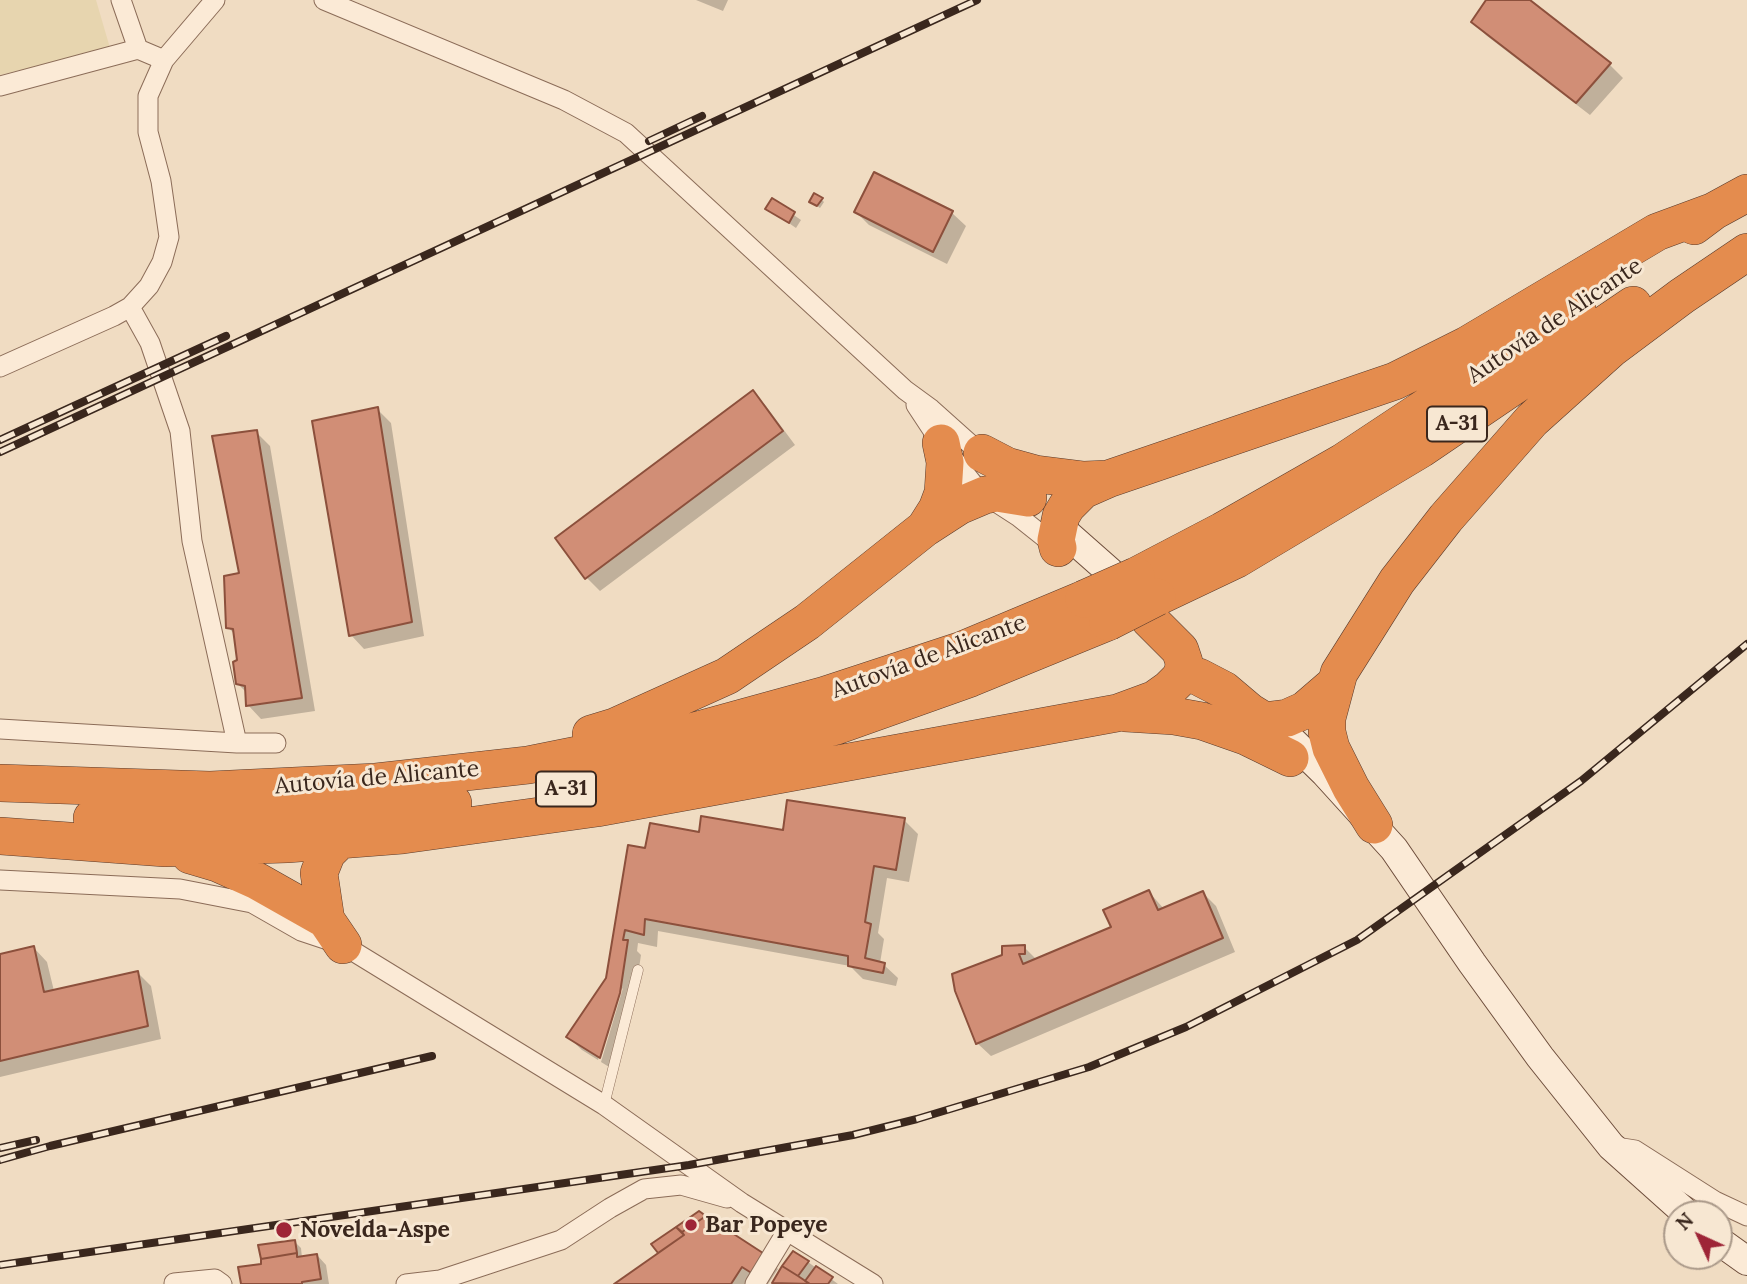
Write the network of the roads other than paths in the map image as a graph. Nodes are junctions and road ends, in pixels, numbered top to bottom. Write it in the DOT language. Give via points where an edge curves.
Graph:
graph roads {
  1 [pos="121,0"];
  2 [pos="215,0"];
  3 [pos="324,0"];
  4 [pos="138,49"];
  5 [pos="164,60"];
  6 [pos="0,86"];
  7 [pos="1747,193"];
  8 [pos="1714,211"];
  9 [pos="1747,232"];
  10 [pos="1747,252"];
  11 [pos="130,307"];
  12 [pos="0,367"];
  13 [pos="905,390"];
  14 [pos="941,443"];
  15 [pos="982,453"];
  16 [pos="1108,479"];
  17 [pos="985,495"];
  18 [pos="1028,498"];
  19 [pos="925,528"];
  20 [pos="1058,537"];
  21 [pos="1124,598"];
  22 [pos="1191,669"];
  23 [pos="1334,685"];
  24 [pos="1117,713"];
  25 [pos="1271,720"];
  26 [pos="0,729"];
  27 [pos="237,743"];
  28 [pos="276,743"];
  29 [pos="1290,758"];
  30 [pos="527,765"];
  31 [pos="0,783"];
  32 [pos="1363,813"];
  33 [pos="0,814"];
  34 [pos="0,836"];
  35 [pos="340,840"];
  36 [pos="165,848"];
  37 [pos="0,880"];
  38 [pos="335,932"];
  39 [pos="638,970"];
  40 [pos="604,1105"];
  41 [pos="1611,1146"];
  42 [pos="1671,1200"];
  43 [pos="742,1203"];
  44 [pos="1747,1216"];
  45 [pos="787,1230"];
  46 [pos="440,1282"];
  47 [pos="174,1283"];
  48 [pos="222,1284"];
  49 [pos="406,1284"];
  50 [pos="755,1284"];
  51 [pos="873,1284"];
  1 -- 4 [label="street"];
  2 -- 5 [label="street"];
  3 -- 13 [label="street" via="564,100 626,134"];
  4 -- 5 [label="street"];
  4 -- 6 [label="street"];
  5 -- 11 [label="street" via="148,96 148,132 169,237 149,286"];
  7 -- 8 [label="highway, Autovía de Alicante / A-31"];
  8 -- 16 [label="highway" via="1657,232 1467,345 1395,381"];
  8 -- 21 [label="highway, Autovía de Alicante / A-31" via="1343,462 1233,525"];
  9 -- 21 [label="highway, Autovía de Alicante / A-31" via="1401,461 1237,559"];
  10 -- 23 [label="highway" via="1611,349 1532,420 1446,517 1397,581"];
  11 -- 12 [label="street"];
  11 -- 27 [label="street" via="150,343 180,431 192,541"];
  13 -- 14 [label="street"];
  13 -- 15 [label="street"];
  14 -- 17 [label="street"];
  14 -- 19 [label="highway" via="943,493"];
  15 -- 16 [label="highway" via="1036,474"];
  15 -- 18 [label="street"];
  16 -- 20 [label="highway" via="1076,496 1061,516"];
  17 -- 18 [label="highway"];
  17 -- 19 [label="highway"];
  17 -- 20 [label="street"];
  18 -- 20 [label="street"];
  19 -- 30 [label="highway" via="807,622 727,676 614,727 554,746"];
  20 -- 21 [label="street" via="1109,571"];
  20 -- 22 [label="street"];
  21 -- 22 [label="highway" via="1180,650"];
  21 -- 25 [label="street"];
  21 -- 30 [label="highway, Autovía de Alicante / A-31" via="825,695 687,733"];
  21 -- 33 [label="highway, Autovía de Alicante / A-31" via="971,678 836,726 694,763 554,791 374,813 199,822"];
  22 -- 24 [label="highway" via="1155,699"];
  22 -- 25 [label="highway" via="1250,712"];
  22 -- 29 [label="street"];
  23 -- 25 [label="highway" via="1305,710"];
  23 -- 32 [label="highway" via="1327,732"];
  24 -- 29 [label="highway" via="1202,721"];
  24 -- 35 [label="highway" via="597,808"];
  25 -- 32 [label="street"];
  26 -- 27 [label="street"];
  27 -- 28 [label="street"];
  29 -- 32 [label="street"];
  30 -- 31 [label="highway, Autovía de Alicante / A-31" via="376,782 211,790"];
  32 -- 41 [label="street" via="1540,1057"];
  34 -- 36 [label="highway"];
  35 -- 36 [label="highway"];
  35 -- 38 [label="highway" via="327,853 319,873"];
  36 -- 38 [label="highway" via="257,881"];
  37 -- 38 [label="street" via="180,889 252,903 301,931"];
  38 -- 40 [label="street"];
  39 -- 40 [label="lane"];
  40 -- 43 [label="street"];
  41 -- 42 [label="street"];
  41 -- 44 [label="street" via="1635,1150"];
  43 -- 45 [label="street"];
  43 -- 46 [label="street" via="681,1185 644,1189 561,1240"];
  45 -- 50 [label="street"];
  45 -- 51 [label="street"];
  46 -- 49 [label="street"];
  47 -- 48 [label="street" via="215,1279"];
}
